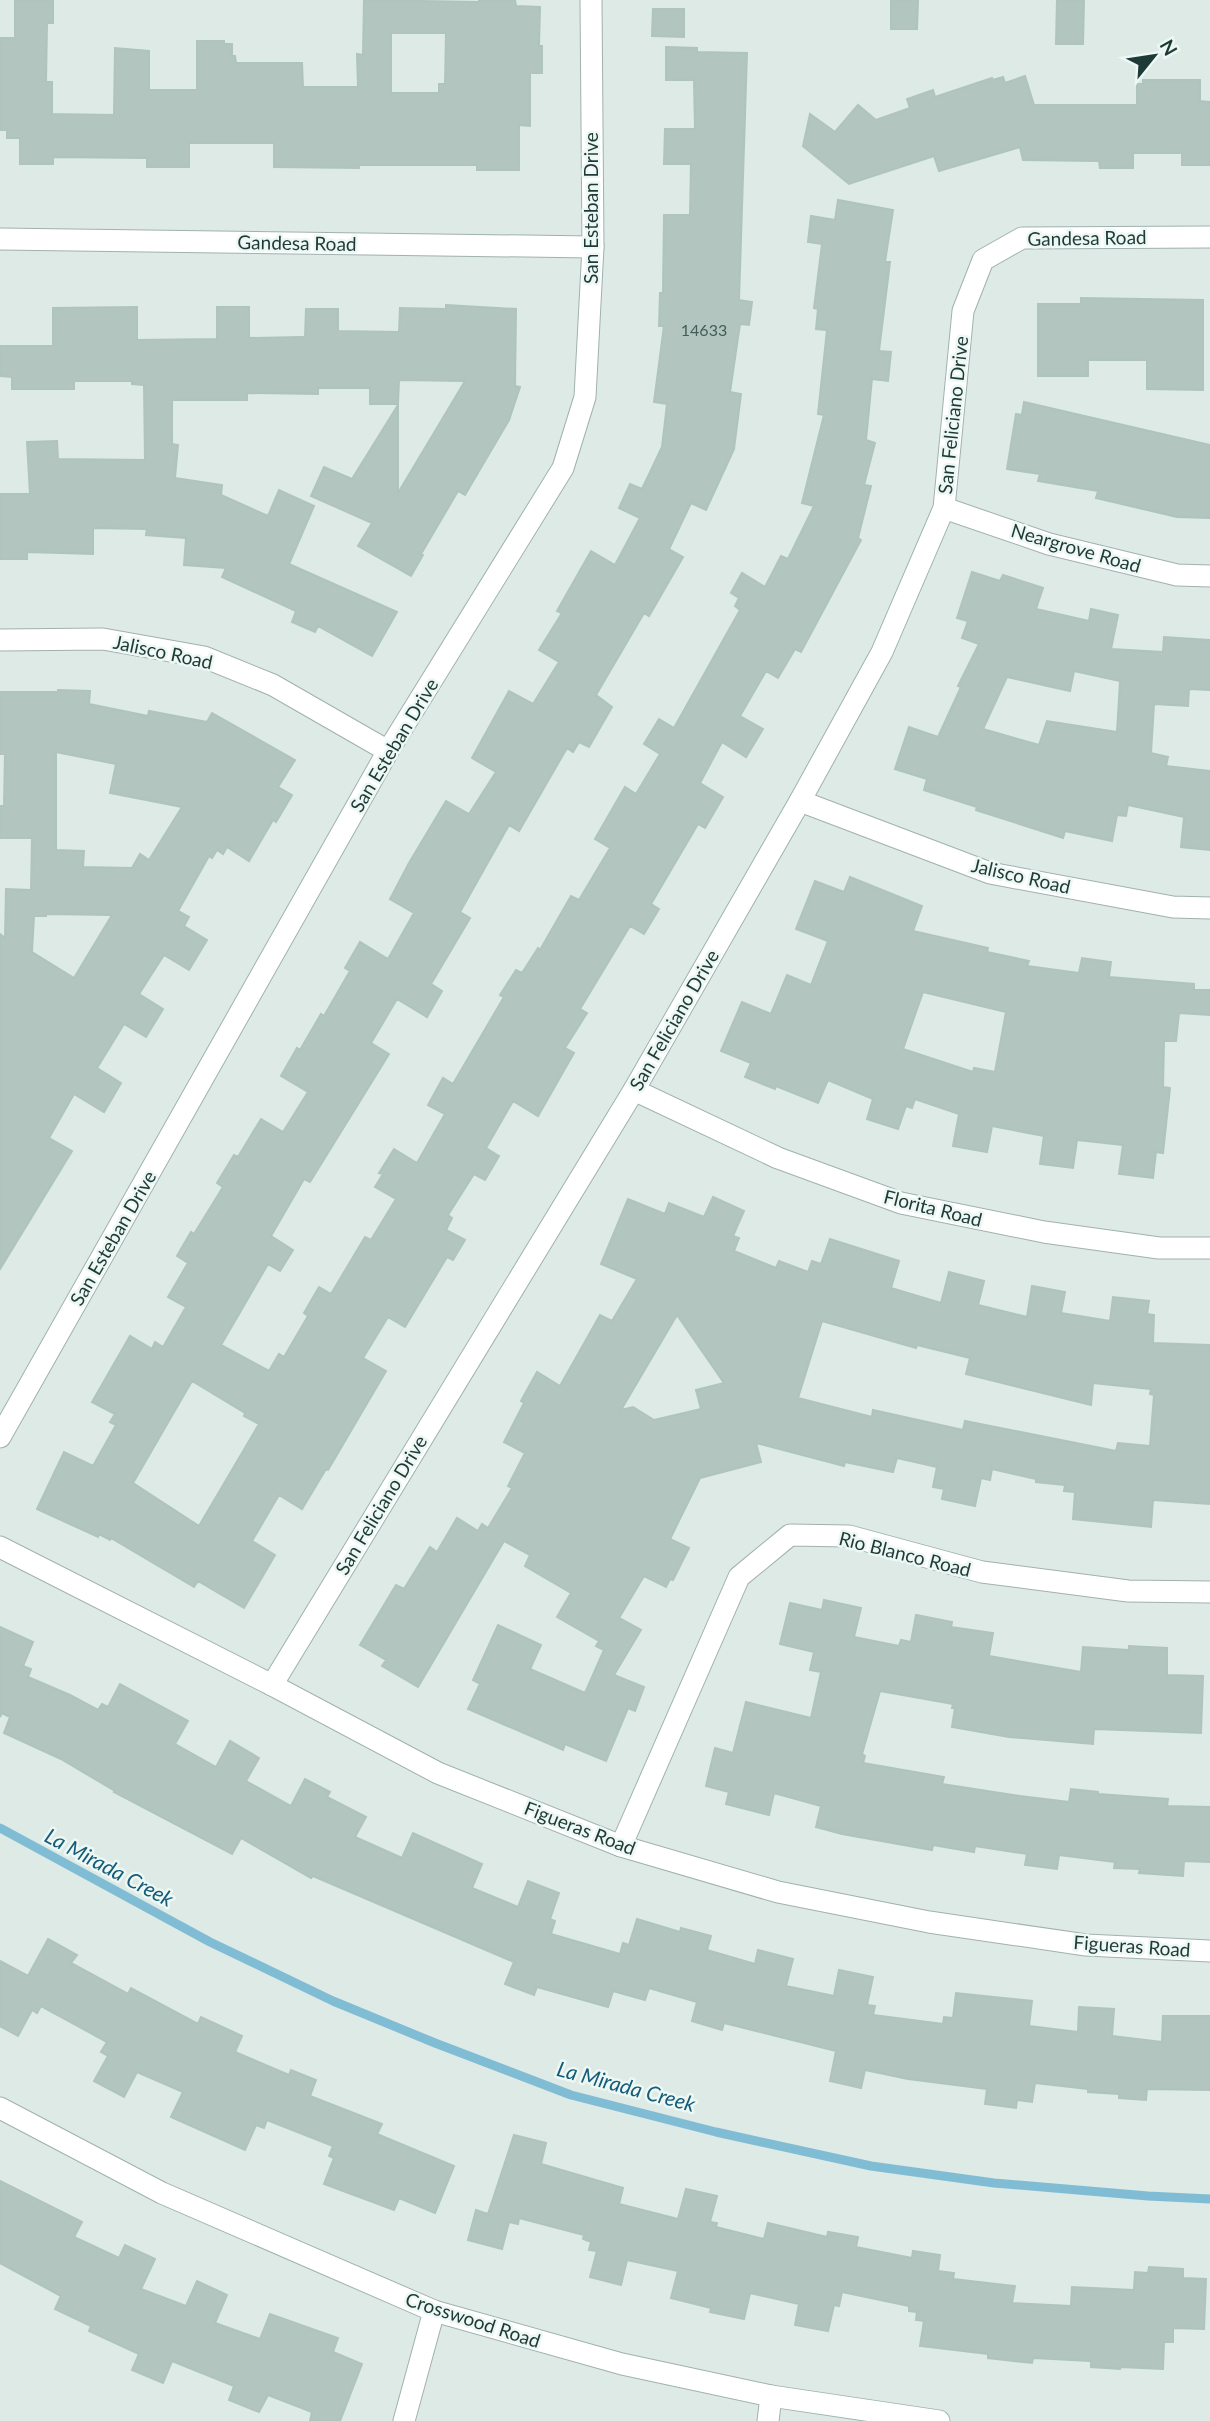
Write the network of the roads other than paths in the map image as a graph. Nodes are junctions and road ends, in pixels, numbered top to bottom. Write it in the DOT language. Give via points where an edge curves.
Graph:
graph roads {
  1 [pos="591,0"];
  2 [pos="1210,237"];
  3 [pos="0,239"];
  4 [pos="593,247"];
  5 [pos="963,311"];
  6 [pos="944,508"];
  7 [pos="1210,576"];
  8 [pos="0,640"];
  9 [pos="388,751"];
  10 [pos="800,801"];
  11 [pos="1210,908"];
  12 [pos="634,1090"];
  13 [pos="1210,1248"];
  14 [pos="0,1437"];
  15 [pos="0,1547"];
  16 [pos="1210,1592"];
  17 [pos="272,1685"];
  18 [pos="621,1846"];
  19 [pos="1210,1951"];
  20 [pos="0,2108"];
  21 [pos="434,2311"];
  22 [pos="771,2396"];
  23 [pos="404,2421"];
  24 [pos="768,2421"];
  25 [pos="939,2421"];
  1 -- 4 [label="street, San Esteban Drive"];
  2 -- 5 [label="street, Gandesa Road" via="1022,237 983,260"];
  3 -- 4 [label="street, Gandesa Road"];
  4 -- 9 [label="street, San Esteban Drive" via="585,397 563,468"];
  5 -- 6 [label="street, San Feliciano Drive"];
  6 -- 7 [label="street, Neargrove Road" via="1049,544 1177,575"];
  6 -- 10 [label="street, San Feliciano Drive" via="882,652"];
  8 -- 9 [label="street, Jalisco Road" via="103,639 204,657 273,685"];
  9 -- 14 [label="street, San Esteban Drive"];
  10 -- 11 [label="street, Jalisco Road" via="990,873 1173,907"];
  10 -- 12 [label="street, San Feliciano Drive"];
  12 -- 13 [label="street, Florita Road" via="778,1158 901,1203 1044,1232 1159,1248"];
  12 -- 17 [label="street, San Feliciano Drive"];
  15 -- 17 [label="street, Figueras Road"];
  16 -- 18 [label="street, Rio Blanco Road" via="1128,1591 982,1572 849,1536 790,1535 739,1577"];
  17 -- 18 [label="street, Figueras Road" via="438,1773"];
  18 -- 19 [label="street, Figueras Road" via="778,1892 929,1922 1086,1945"];
  20 -- 21 [label="street, Crosswood Road" via="162,2193"];
  21 -- 22 [label="street, Crosswood Road" via="622,2364"];
  21 -- 23 [label="street"];
  22 -- 24 [label="street"];
  22 -- 25 [label="street, Crosswood Road"];
}
